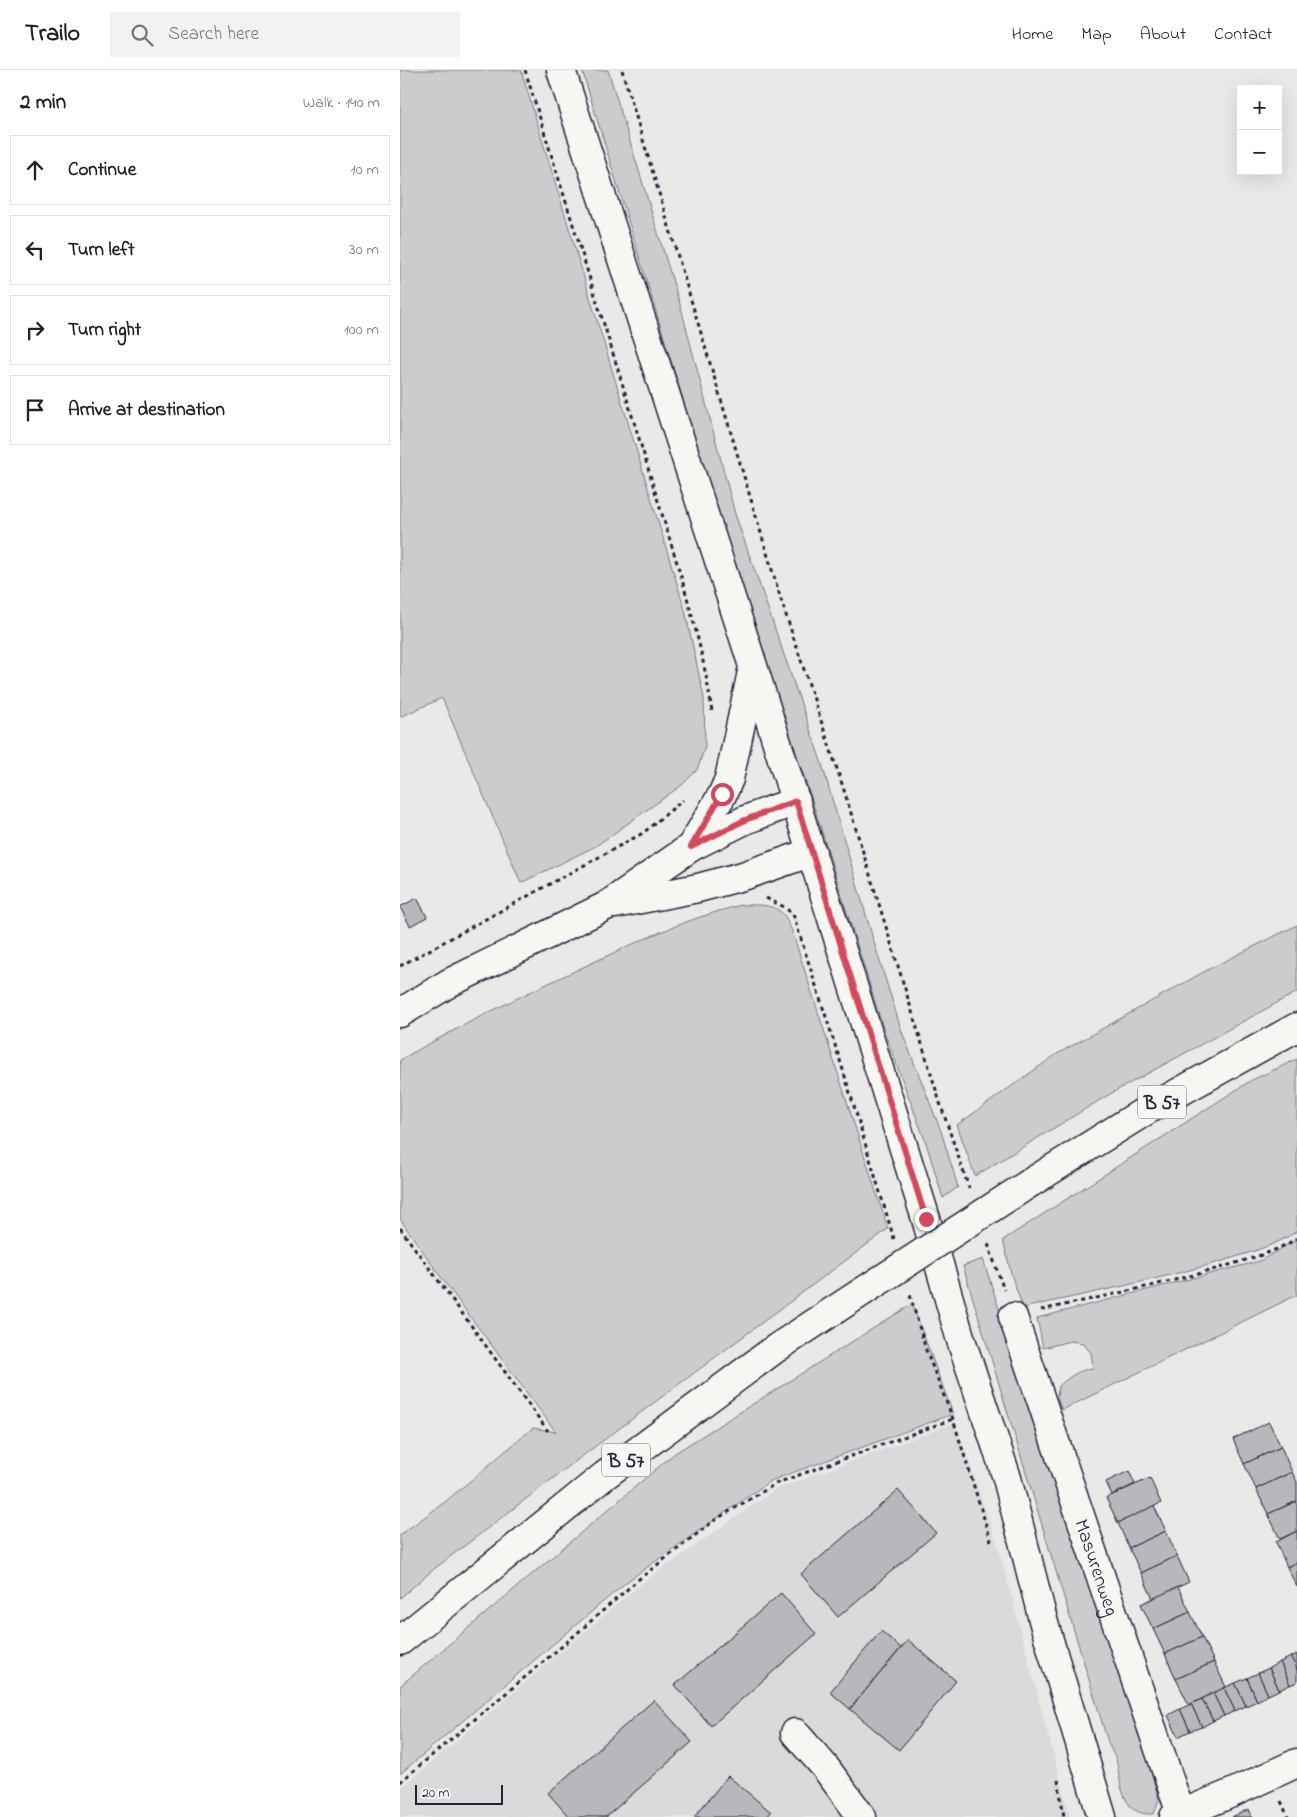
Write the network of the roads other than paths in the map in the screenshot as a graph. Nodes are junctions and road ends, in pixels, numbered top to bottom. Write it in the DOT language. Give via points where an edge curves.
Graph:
graph roads {
  1 [pos="562,70"];
  2 [pos="754,666"];
  3 [pos="796,801"];
  4 [pos="691,847"];
  5 [pos="812,852"];
  6 [pos="606,906"];
  7 [pos="400,1013"];
  8 [pos="1297,1027"];
  9 [pos="1013,1317"];
  10 [pos="400,1641"];
  11 [pos="795,1733"];
  12 [pos="1297,1763"];
  13 [pos="1179,1816"];
  14 [pos="862,1817"];
  15 [pos="1102,1817"];
  1 -- 2 [label="main road"];
  2 -- 3 [label="main road"];
  2 -- 4 [label="main road" via="729,779"];
  3 -- 4 [label="main road" via="745,820"];
  3 -- 5 [label="main road"];
  4 -- 6 [label="main road"];
  5 -- 6 [label="main road" via="698,888"];
  5 -- 15 [label="main road" via="960,1337 1007,1478 1043,1620"];
  6 -- 7 [label="main road" via="449,983"];
  8 -- 10 [label="main road, B 57, bridge" via="1147,1110 775,1349 612,1470"];
  9 -- 13 [label="main road, Masurenweg"];
  11 -- 14 [label="main road"];
  12 -- 13 [label="main road"];
}
